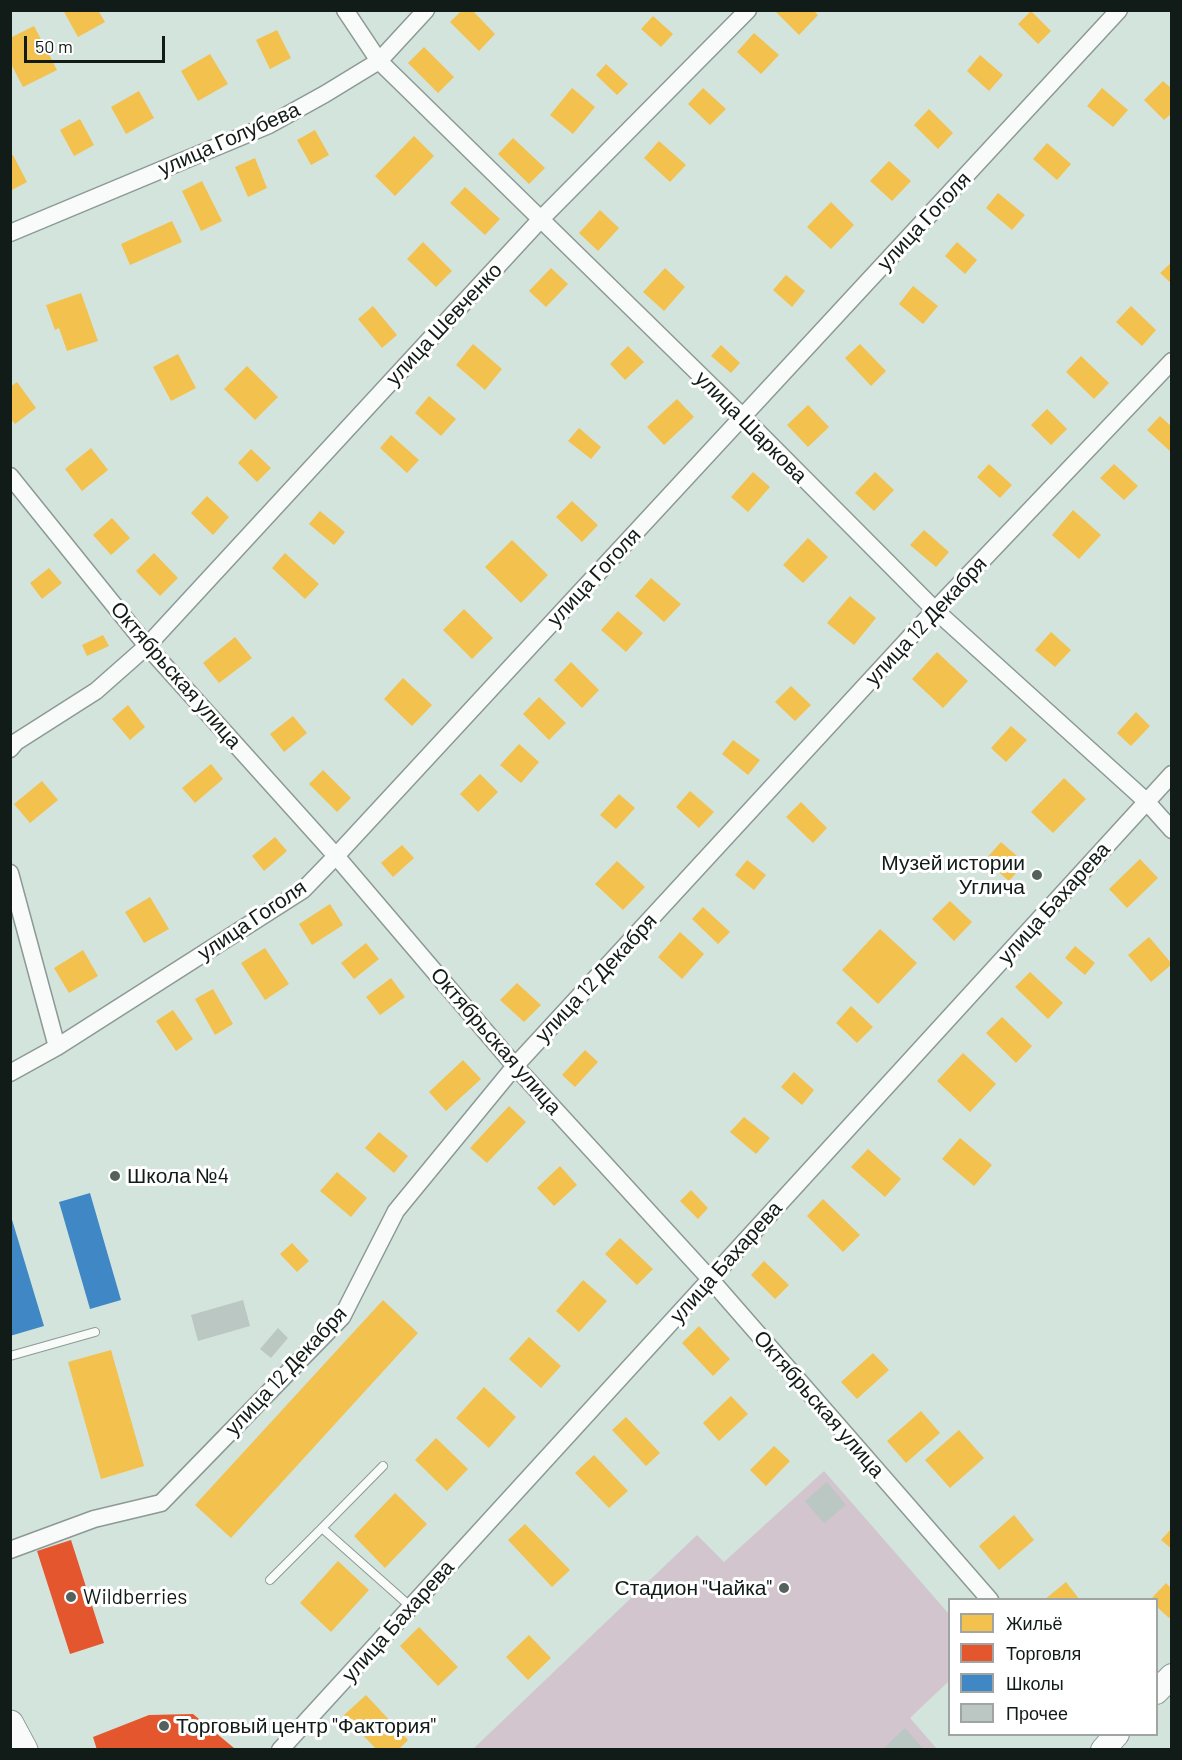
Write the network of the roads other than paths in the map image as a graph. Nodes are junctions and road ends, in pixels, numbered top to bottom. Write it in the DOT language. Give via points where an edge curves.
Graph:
graph roads {
  1 [pos="345,10"];
  2 [pos="426,10"];
  3 [pos="748,10"];
  4 [pos="1119,10"];
  5 [pos="379,61"];
  6 [pos="540,220"];
  7 [pos="10,233"];
  8 [pos="1172,361"];
  9 [pos="742,417"];
  10 [pos="10,476"];
  11 [pos="935,610"];
  12 [pos="147,646"];
  13 [pos="10,750"];
  14 [pos="1172,774"];
  15 [pos="1146,801"];
  16 [pos="1172,830"];
  17 [pos="336,856"];
  18 [pos="10,873"];
  19 [pos="57,1047"];
  20 [pos="515,1066"];
  21 [pos="10,1073"];
  22 [pos="711,1280"];
  23 [pos="95,1332"];
  24 [pos="10,1356"];
  25 [pos="384,1466"];
  26 [pos="322,1528"];
  27 [pos="10,1550"];
  28 [pos="270,1581"];
  29 [pos="989,1598"];
  30 [pos="411,1607"];
  31 [pos="1172,1676"];
  32 [pos="1158,1690"];
  33 [pos="10,1724"];
  34 [pos="24,1749"];
  35 [pos="280,1749"];
  1 -- 5 [label="street, улица Шаркова"];
  2 -- 5 [label="street, улица Голубева"];
  3 -- 6 [label="street, улица Шевченко"];
  4 -- 9 [label="street, улица Гоголя"];
  5 -- 6 [label="street, улица Шаркова"];
  5 -- 7 [label="street, улица Голубева" via="269,125"];
  6 -- 9 [label="street, улица Шаркова"];
  6 -- 12 [label="street, улица Шевченко"];
  8 -- 11 [label="street, улица 12 Декабря"];
  9 -- 11 [label="street, улица Шаркова"];
  9 -- 17 [label="street, улица Гоголя"];
  10 -- 12 [label="street, Октябрьская улица"];
  11 -- 15 [label="street, улица Шаркова"];
  11 -- 20 [label="street, улица 12 Декабря"];
  12 -- 13 [label="street, улица Шевченко" via="96,691 16,742"];
  12 -- 17 [label="street, Октябрьская улица"];
  14 -- 15 [label="street, улица Бахарева"];
  15 -- 16 [label="street, улица Шаркова"];
  15 -- 22 [label="street, улица Бахарева"];
  17 -- 19 [label="street, улица Гоголя" via="303,890"];
  17 -- 20 [label="street, Октябрьская улица"];
  18 -- 19 [label="street"];
  19 -- 21 [label="street, улица Гоголя"];
  20 -- 22 [label="street, Октябрьская улица"];
  20 -- 27 [label="street, улица 12 Декабря" via="396,1211 342,1317 161,1503 94,1518"];
  22 -- 29 [label="street, Октябрьская улица"];
  22 -- 30 [label="street, улица Бахарева"];
  23 -- 24 [label="lane"];
  25 -- 26 [label="lane"];
  26 -- 28 [label="lane"];
  26 -- 30 [label="lane"];
  30 -- 35 [label="street, улица Бахарева"];
  31 -- 32 [label="main road"];
  33 -- 34 [label="main road"];
}
